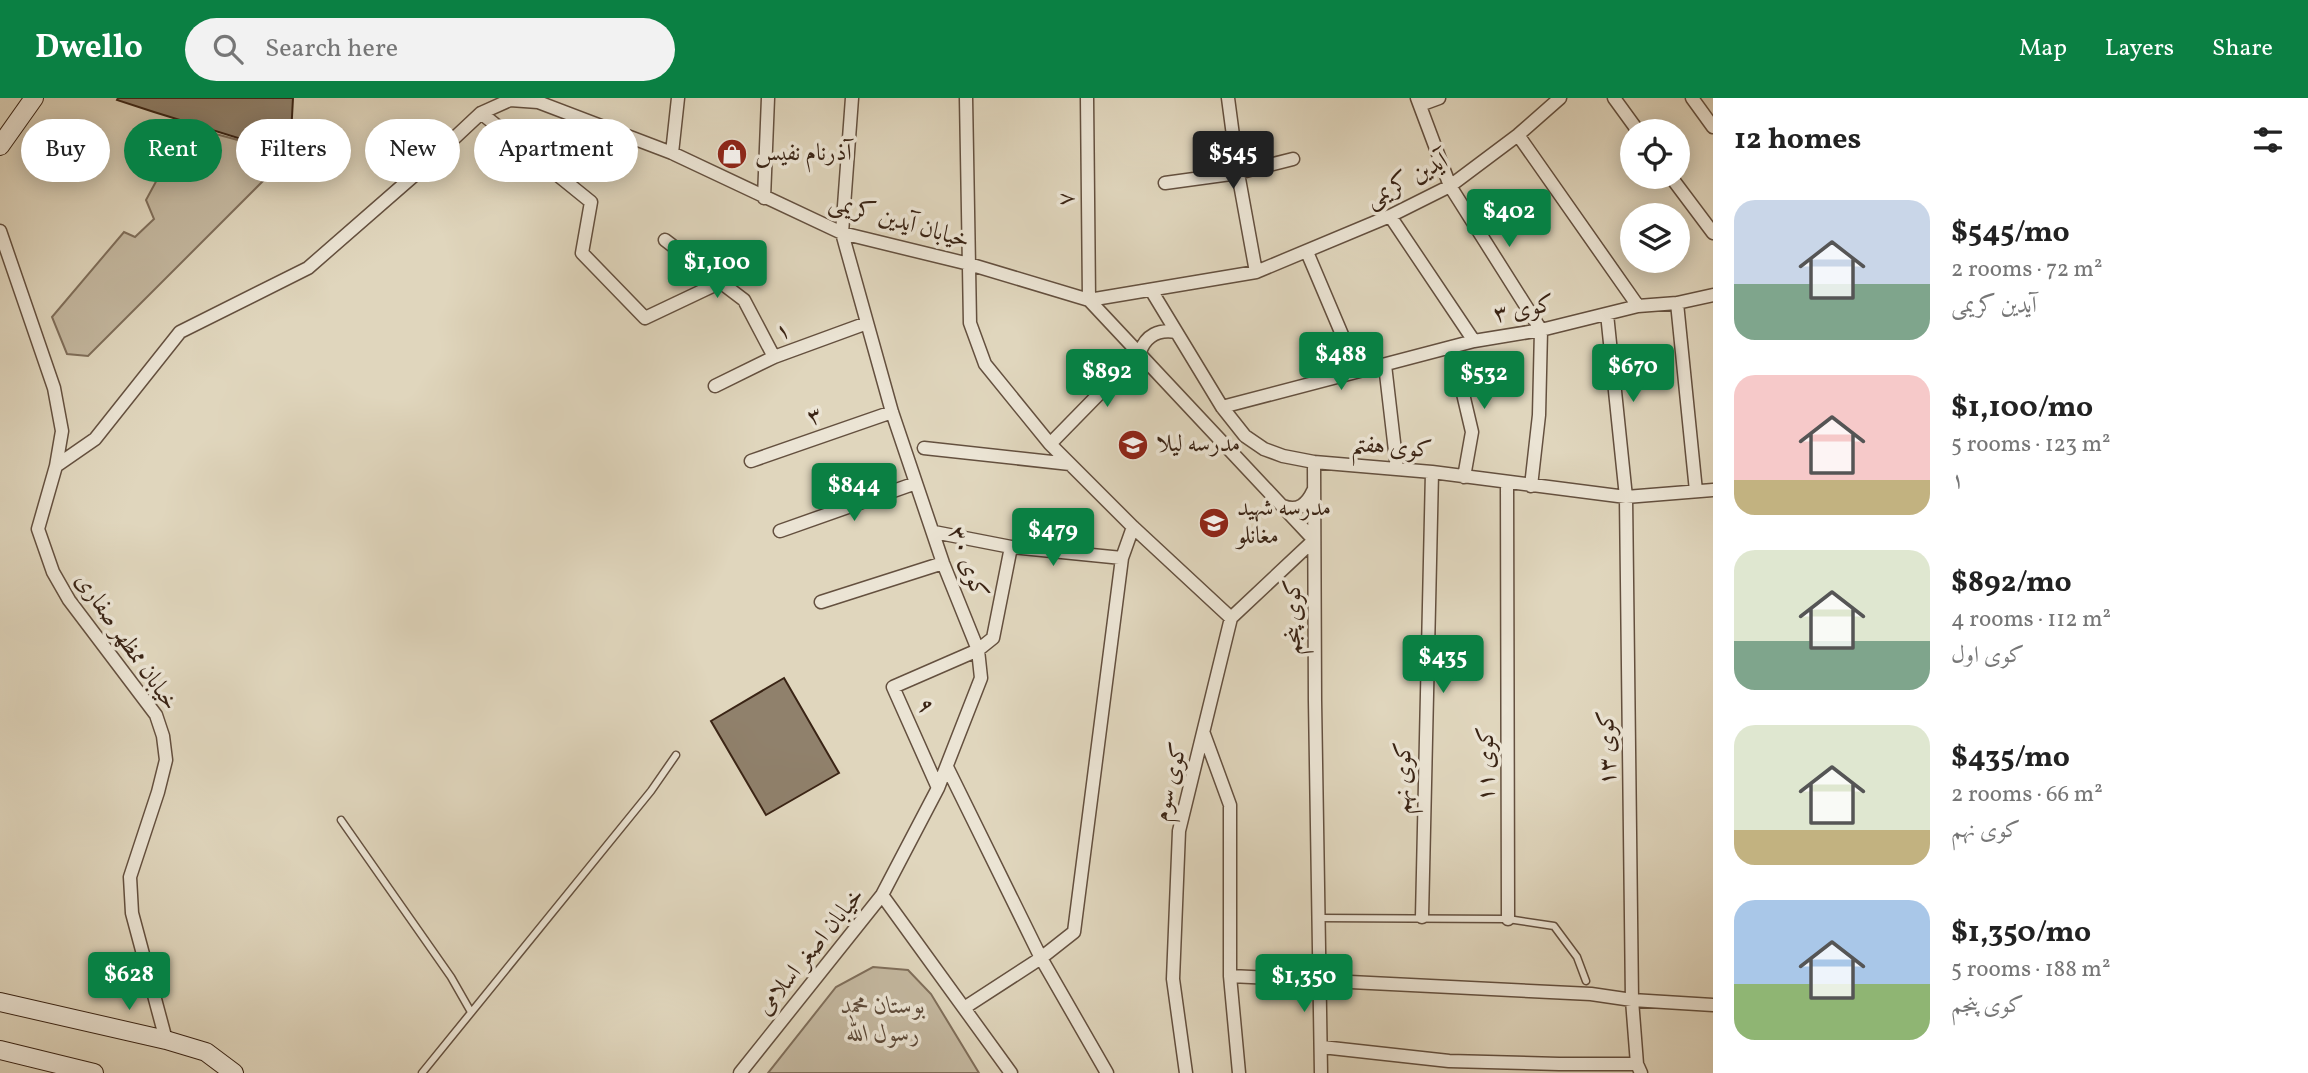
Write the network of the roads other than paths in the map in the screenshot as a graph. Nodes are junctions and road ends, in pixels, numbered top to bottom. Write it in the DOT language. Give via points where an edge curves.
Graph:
graph roads {
  1 [pos="34,98"];
  2 [pos="678,98"];
  3 [pos="768,98"];
  4 [pos="852,98"];
  5 [pos="966,98"];
  6 [pos="1087,98"];
  7 [pos="1228,98"];
  8 [pos="1439,98"];
  9 [pos="1560,98"];
  10 [pos="1614,98"];
  11 [pos="1692,98"];
  12 [pos="1418,102"];
  13 [pos="481,113"];
  14 [pos="1629,119"];
  15 [pos="1713,127"];
  16 [pos="1518,135"];
  17 [pos="0,146"];
  18 [pos="672,153"];
  19 [pos="1293,159"];
  20 [pos="1238,173"];
  21 [pos="1165,183"];
  22 [pos="1450,186"];
  23 [pos="1680,189"];
  24 [pos="764,198"];
  25 [pos="1390,216"];
  26 [pos="0,231"];
  27 [pos="842,233"];
  28 [pos="1713,233"];
  29 [pos="665,240"];
  30 [pos="1307,252"];
  31 [pos="969,264"];
  32 [pos="1256,272"];
  33 [pos="721,282"];
  34 [pos="1151,290"];
  35 [pos="1713,295"];
  36 [pos="1089,300"];
  37 [pos="1677,303"];
  38 [pos="1638,306"];
  39 [pos="1606,314"];
  40 [pos="867,323"];
  41 [pos="1541,330"];
  42 [pos="1176,332"];
  43 [pos="1474,341"];
  44 [pos="1452,348"];
  45 [pos="1140,352"];
  46 [pos="774,357"];
  47 [pos="1385,365"];
  48 [pos="1357,370"];
  49 [pos="715,386"];
  50 [pos="1222,407"];
  51 [pos="892,412"];
  52 [pos="1050,444"];
  53 [pos="924,449"];
  54 [pos="751,461"];
  55 [pos="1314,462"];
  56 [pos="1070,464"];
  57 [pos="56,466"];
  58 [pos="1397,468"];
  59 [pos="1432,471"];
  60 [pos="1464,477"];
  61 [pos="1507,482"];
  62 [pos="916,483"];
  63 [pos="1531,485"];
  64 [pos="1713,490"];
  65 [pos="1313,491"];
  66 [pos="1696,491"];
  67 [pos="1626,497"];
  68 [pos="1282,506"];
  69 [pos="1133,527"];
  70 [pos="780,531"];
  71 [pos="934,532"];
  72 [pos="1314,540"];
  73 [pos="1011,547"];
  74 [pos="1122,558"];
  75 [pos="943,563"];
  76 [pos="821,602"];
  77 [pos="1231,618"];
  78 [pos="978,650"];
  79 [pos="1204,734"];
  80 [pos="676,755"];
  81 [pos="947,767"];
  82 [pos="938,788"];
  83 [pos="341,820"];
  84 [pos="882,895"];
  85 [pos="1422,917"];
  86 [pos="1318,918"];
  87 [pos="1508,919"];
  88 [pos="1041,958"];
  89 [pos="1230,976"];
  90 [pos="1319,981"];
  91 [pos="1586,981"];
  92 [pos="1632,1000"];
  93 [pos="0,1002"];
  94 [pos="1713,1005"];
  95 [pos="964,1008"];
  96 [pos="471,1012"];
  97 [pos="166,1040"];
  98 [pos="1321,1047"];
  99 [pos="0,1050"];
  100 [pos="1639,1068"];
  101 [pos="1558,1069"];
  102 [pos="94,1073"];
  103 [pos="234,1073"];
  104 [pos="422,1073"];
  105 [pos="740,1073"];
  106 [pos="1011,1073"];
  107 [pos="1107,1073"];
  108 [pos="1186,1073"];
  109 [pos="1238,1073"];
  110 [pos="1321,1073"];
  1 -- 17 [label="main road"];
  2 -- 18 [label="street"];
  3 -- 24 [label="street"];
  4 -- 27 [label="street, کوی ۳۰"];
  5 -- 31 [label="street"];
  6 -- 36 [label="street, ۷"];
  7 -- 20 [label="street"];
  8 -- 12 [label="street"];
  9 -- 16 [label="street, آیدین کریمی"];
  10 -- 14 [label="street"];
  11 -- 15 [label="street"];
  12 -- 22 [label="street"];
  13 -- 18 [label="street, خیابان آیدین کریمی" via="510,100 538,102"];
  13 -- 33 [label="street" via="591,202 582,253 645,318"];
  13 -- 57 [label="street, خیابان آیدین کریمی" via="308,268 180,332 95,439"];
  16 -- 22 [label="street, آیدین کریمی"];
  16 -- 38 [label="street"];
  18 -- 24 [label="street, خیابان آیدین کریمی"];
  19 -- 20 [label="street"];
  20 -- 21 [label="street"];
  20 -- 32 [label="street"];
  22 -- 25 [label="street, آیدین کریمی"];
  22 -- 41 [label="street"];
  23 -- 28 [label="street"];
  24 -- 27 [label="street, خیابان آیدین کریمی"];
  25 -- 30 [label="street, آیدین کریمی"];
  25 -- 43 [label="street"];
  26 -- 57 [label="street, خیابان ممظهر صفاری" via="54,388 62,431"];
  27 -- 31 [label="street, خیابان آیدین کریمی"];
  27 -- 40 [label="street, کوی ۳۰"];
  29 -- 33 [label="street"];
  30 -- 32 [label="street, آیدین کریمی"];
  30 -- 48 [label="street"];
  31 -- 36 [label="street, خیابان آیدین کریمی"];
  31 -- 52 [label="street" via="970,323 985,364"];
  32 -- 34 [label="street, آیدین کریمی"];
  33 -- 46 [label="street" via="744,300"];
  34 -- 36 [label="street, آیدین کریمی"];
  34 -- 42 [label="street, کوی هفتم"];
  35 -- 37 [label="street, کوی ۳"];
  36 -- 45 [label="street"];
  37 -- 38 [label="street, کوی ۳"];
  37 -- 66 [label="street"];
  38 -- 39 [label="street, کوی ۳"];
  39 -- 41 [label="street, کوی ۳"];
  39 -- 67 [label="street, کوی ۱۳"];
  40 -- 46 [label="street, ۱"];
  40 -- 51 [label="street, کوی ۳۰"];
  41 -- 43 [label="street, کوی ۳"];
  41 -- 63 [label="street"];
  42 -- 45 [label="street" via="1153,334"];
  42 -- 50 [label="street, کوی هفتم"];
  43 -- 44 [label="street, کوی ۳"];
  44 -- 47 [label="street, کوی ۳"];
  44 -- 60 [label="street" via="1472,432"];
  45 -- 52 [label="street"];
  45 -- 68 [label="street"];
  46 -- 49 [label="street, ۱"];
  47 -- 48 [label="street, کوی ۳"];
  47 -- 58 [label="street"];
  48 -- 50 [label="street, کوی ۳"];
  50 -- 55 [label="street, کوی هفتم" via="1245,436 1264,449"];
  51 -- 54 [label="street, ۳"];
  51 -- 62 [label="street, کوی ۳۰"];
  52 -- 56 [label="street"];
  53 -- 56 [label="street"];
  55 -- 58 [label="street, کوی هفتم"];
  55 -- 65 [label="street, کوی پنجم"];
  56 -- 69 [label="street"];
  57 -- 97 [label="street, خیابان ممظهر صفاری" via="38,529 53,572 156,715 163,736 166,760 131,877 132,912"];
  58 -- 59 [label="street, کوی هفتم"];
  59 -- 60 [label="street, کوی هفتم"];
  59 -- 85 [label="street, کوی نهم"];
  60 -- 61 [label="street, کوی هفتم"];
  61 -- 63 [label="street, کوی هفتم"];
  61 -- 87 [label="street, کوی ۱۱"];
  62 -- 70 [label="street"];
  62 -- 71 [label="street, کوی ۳۰"];
  63 -- 67 [label="street, کوی هفتم"];
  64 -- 66 [label="street, کوی هفتم"];
  65 -- 68 [label="street" via="1301,507"];
  65 -- 72 [label="street, کوی پنجم"];
  66 -- 67 [label="street, کوی هفتم"];
  67 -- 92 [label="street, کوی ۱۳"];
  68 -- 72 [label="street"];
  69 -- 74 [label="street"];
  69 -- 77 [label="street"];
  71 -- 73 [label="street"];
  71 -- 75 [label="street, کوی ۳۰"];
  72 -- 77 [label="street"];
  72 -- 86 [label="street, کوی پنجم"];
  73 -- 74 [label="street"];
  73 -- 78 [label="street" via="993,638"];
  74 -- 88 [label="street" via="1074,932"];
  75 -- 76 [label="street"];
  75 -- 78 [label="street, کوی ۳۰"];
  77 -- 79 [label="street, کوی سوم"];
  78 -- 81 [label="street, کوی ۳۰" via="981,678"];
  78 -- 82 [label="street, ۹" via="893,687"];
  79 -- 89 [label="street" via="1230,805"];
  79 -- 108 [label="street, کوی سوم" via="1179,831 1173,979"];
  80 -- 96 [label="lane"];
  81 -- 82 [label="street, کوی ۳۰"];
  81 -- 88 [label="street"];
  82 -- 84 [label="street, کوی ۳۰"];
  83 -- 96 [label="lane" via="452,977"];
  84 -- 95 [label="street, خیابان اصغر اسلامی"];
  84 -- 105 [label="street, خیابان اصغر اسلامی"];
  85 -- 86 [label="lane"];
  85 -- 87 [label="lane"];
  86 -- 90 [label="street, کوی پنجم"];
  87 -- 91 [label="lane" via="1554,926 1577,957"];
  88 -- 95 [label="street"];
  88 -- 107 [label="street"];
  89 -- 90 [label="street"];
  89 -- 109 [label="street"];
  90 -- 92 [label="street" via="1591,994"];
  90 -- 98 [label="street, کوی پنجم"];
  92 -- 94 [label="street"];
  92 -- 100 [label="street, کوی ۱۳"];
  93 -- 97 [label="main road"];
  95 -- 106 [label="street, خیابان اصغر اسلامی"];
  96 -- 104 [label="lane"];
  97 -- 103 [label="main road" via="206,1052"];
  98 -- 101 [label="street"];
  98 -- 110 [label="street, کوی پنجم"];
  99 -- 102 [label="main road"];
  100 -- 101 [label="street"];
}
